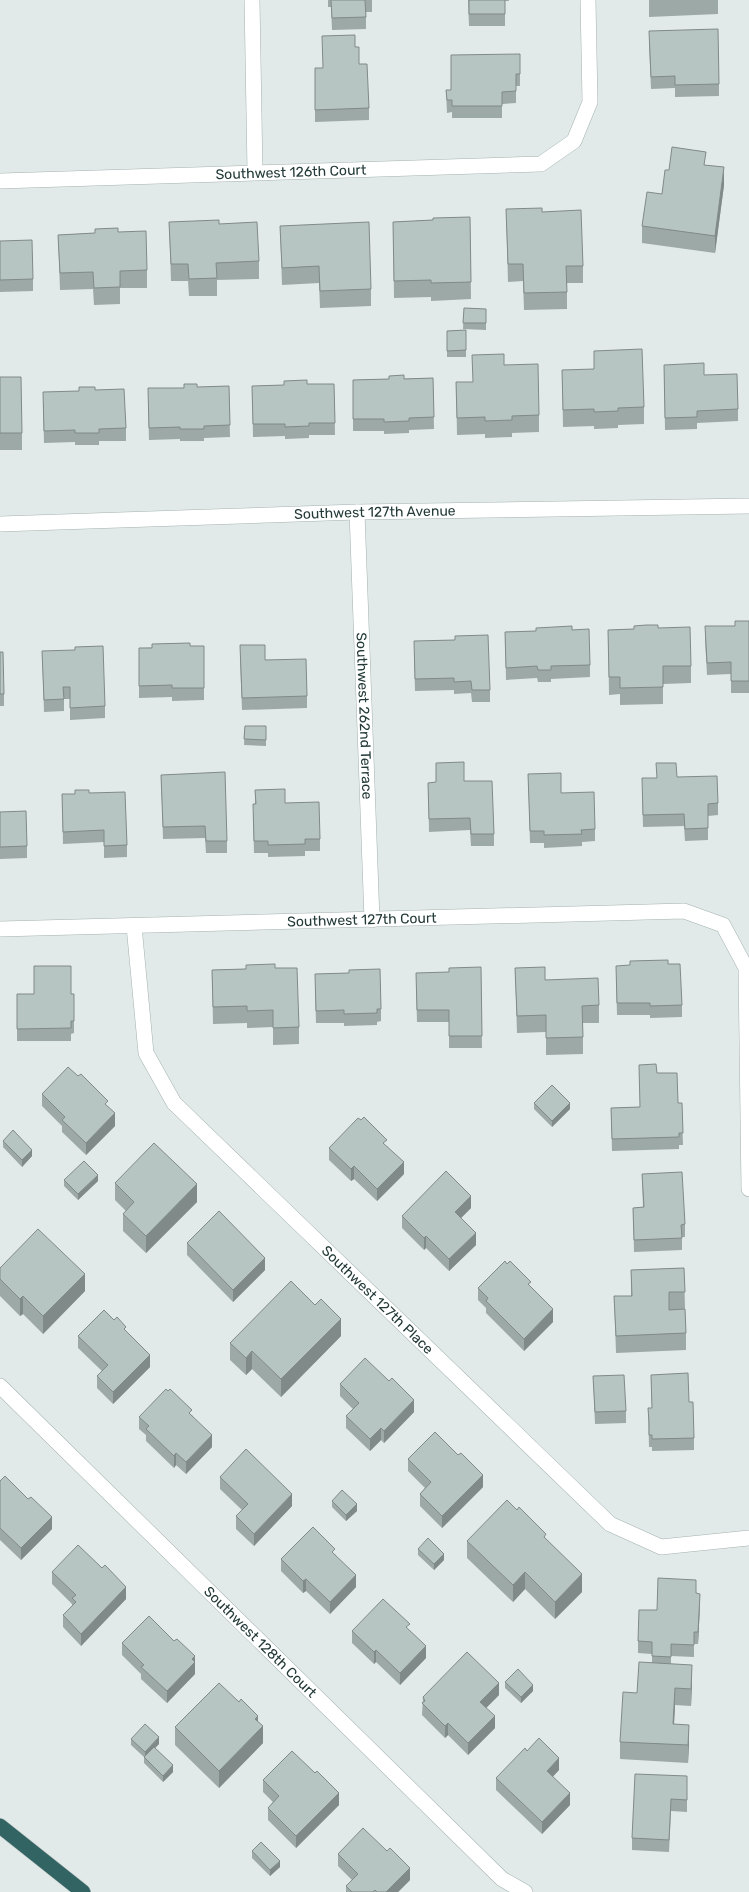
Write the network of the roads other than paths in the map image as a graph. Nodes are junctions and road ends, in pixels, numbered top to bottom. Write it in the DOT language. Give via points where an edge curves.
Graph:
graph roads {
  1 [pos="252,0"];
  2 [pos="588,0"];
  3 [pos="255,172"];
  4 [pos="0,181"];
  5 [pos="749,506"];
  6 [pos="357,512"];
  7 [pos="0,524"];
  8 [pos="372,920"];
  9 [pos="134,926"];
  10 [pos="0,929"];
  11 [pos="749,1189"];
  12 [pos="0,1386"];
  13 [pos="749,1538"];
  14 [pos="0,1826"];
  15 [pos="83,1892"];
  16 [pos="525,1892"];
  1 -- 3 [label="street"];
  2 -- 3 [label="street, Southwest 126th Court" via="590,102 574,141 541,164"];
  3 -- 4 [label="street, Southwest 126th Court"];
  5 -- 6 [label="street, Southwest 127th Avenue"];
  6 -- 7 [label="street, Southwest 127th Avenue"];
  6 -- 8 [label="street, Southwest 262nd Terrace"];
  8 -- 9 [label="street, Southwest 127th Court"];
  8 -- 11 [label="street, Southwest 127th Court" via="684,911 722,925 746,968"];
  9 -- 10 [label="street, Southwest 127th Court"];
  9 -- 13 [label="street, Southwest 127th Place" via="146,1053 174,1103 610,1524 661,1547"];
  12 -- 16 [label="street, Southwest 128th Court" via="502,1879"];
  14 -- 15 [label="highway"];
}
